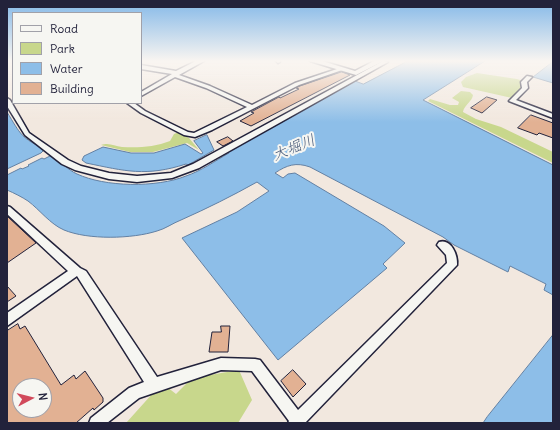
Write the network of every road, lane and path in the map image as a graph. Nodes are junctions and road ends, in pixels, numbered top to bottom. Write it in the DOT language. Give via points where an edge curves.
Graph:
graph roads {
  1 [pos="164,81"];
  2 [pos="193,81"];
  3 [pos="306,81"];
  4 [pos="351,81"];
  5 [pos="525,81"];
  6 [pos="142,93"];
  7 [pos="7,100"];
  8 [pos="131,104"];
  9 [pos="251,107"];
  10 [pos="553,116"];
  11 [pos="7,209"];
  12 [pos="442,246"];
  13 [pos="76,271"];
  14 [pos="7,320"];
  15 [pos="154,385"];
  16 [pos="297,422"];
  17 [pos="96,423"];
  1 -- 6 [label="street"];
  2 -- 9 [label="street"];
  3 -- 9 [label="street"];
  4 -- 7 [label="street" via="196,166 179,173 149,178 109,176 65,162 27,134"];
  5 -- 10 [label="street" via="525,88 512,100"];
  8 -- 9 [label="street" via="193,135"];
  11 -- 13 [label="street"];
  12 -- 16 [label="street" via="452,257 452,265"];
  13 -- 14 [label="street"];
  13 -- 15 [label="street" via="82,274"];
  15 -- 16 [label="street" via="221,364 255,365"];
  15 -- 17 [label="street" via="134,393"];
}
